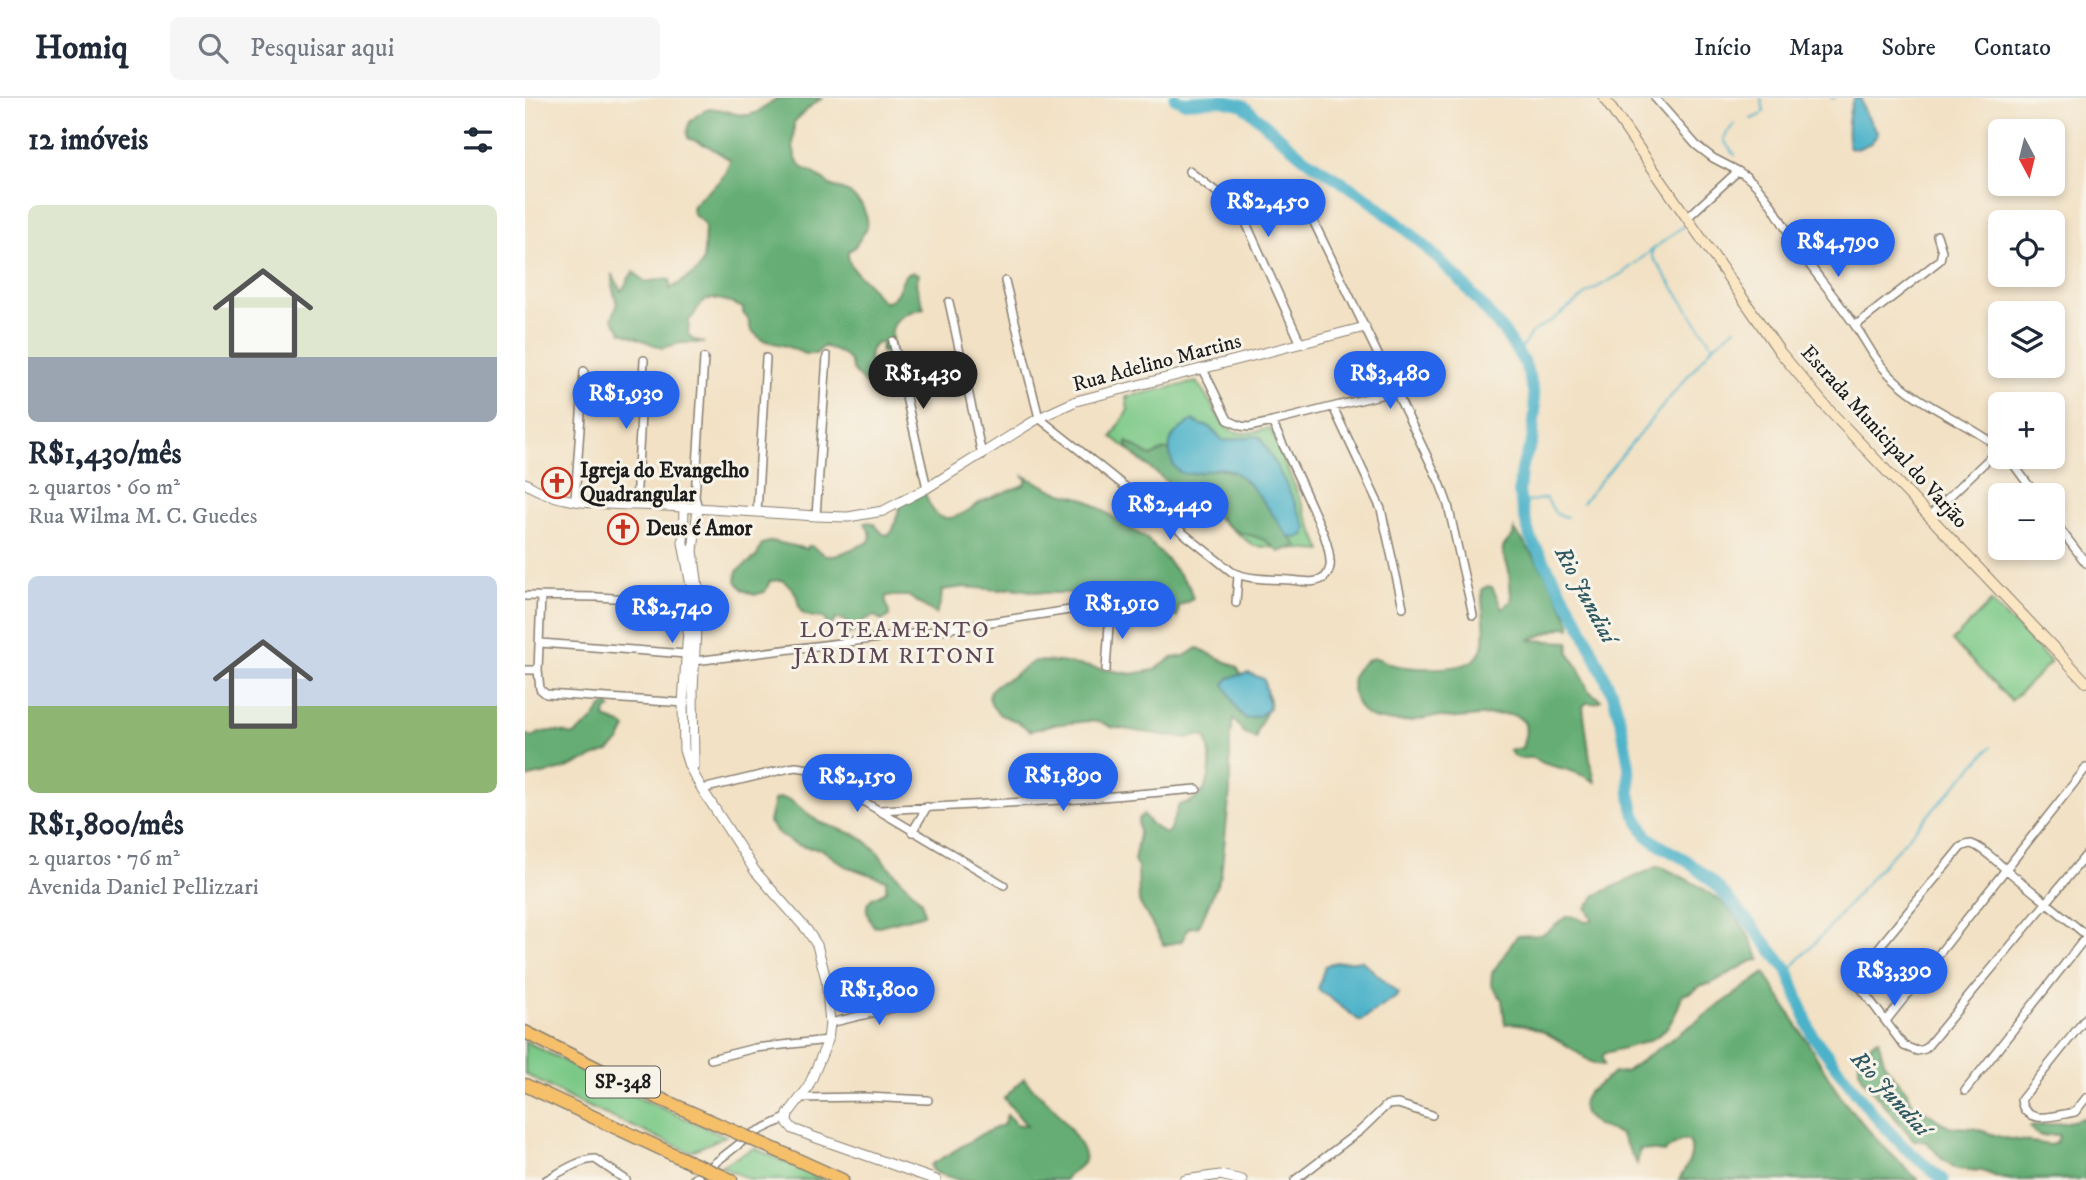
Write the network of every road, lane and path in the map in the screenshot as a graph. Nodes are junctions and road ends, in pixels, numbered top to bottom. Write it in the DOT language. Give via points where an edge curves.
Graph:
graph roads {
  1 [pos="1604,98"];
  2 [pos="1655,98"];
  3 [pos="1189,171"];
  4 [pos="1738,171"];
  5 [pos="1307,208"];
  6 [pos="1687,218"];
  7 [pos="1937,235"];
  8 [pos="1005,281"];
  9 [pos="949,302"];
  10 [pos="1855,326"];
  11 [pos="1365,327"];
  12 [pos="893,341"];
  13 [pos="1301,344"];
  14 [pos="827,356"];
  15 [pos="704,358"];
  16 [pos="766,358"];
  17 [pos="643,360"];
  18 [pos="1203,369"];
  19 [pos="584,370"];
  20 [pos="1396,391"];
  21 [pos="1333,407"];
  22 [pos="1039,418"];
  23 [pos="1272,422"];
  24 [pos="1988,438"];
  25 [pos="982,455"];
  26 [pos="1988,459"];
  27 [pos="525,483"];
  28 [pos="927,488"];
  29 [pos="695,497"];
  30 [pos="575,500"];
  31 [pos="636,504"];
  32 [pos="684,507"];
  33 [pos="698,508"];
  34 [pos="757,512"];
  35 [pos="816,516"];
  36 [pos="1929,516"];
  37 [pos="2065,536"];
  38 [pos="2086,563"];
  39 [pos="1238,575"];
  40 [pos="525,596"];
  41 [pos="541,596"];
  42 [pos="690,603"];
  43 [pos="1236,603"];
  44 [pos="1403,607"];
  45 [pos="1473,615"];
  46 [pos="540,643"];
  47 [pos="686,654"];
  48 [pos="695,662"];
  49 [pos="1106,669"];
  50 [pos="525,670"];
  51 [pos="538,670"];
  52 [pos="2086,681"];
  53 [pos="688,703"];
  54 [pos="2086,768"];
  55 [pos="702,789"];
  56 [pos="1197,789"];
  57 [pos="927,807"];
  58 [pos="878,810"];
  59 [pos="912,832"];
  60 [pos="2086,855"];
  61 [pos="2006,870"];
  62 [pos="1004,885"];
  63 [pos="2048,903"];
  64 [pos="2086,936"];
  65 [pos="922,1001"];
  66 [pos="2086,1018"];
  67 [pos="1886,1021"];
  68 [pos="830,1023"];
  69 [pos="525,1032"];
  70 [pos="828,1040"];
  71 [pos="711,1059"];
  72 [pos="525,1085"];
  73 [pos="1965,1091"];
  74 [pos="800,1098"];
  75 [pos="2086,1098"];
  76 [pos="928,1100"];
  77 [pos="1432,1115"];
  78 [pos="786,1118"];
  79 [pos="727,1178"];
  80 [pos="546,1180"];
  81 [pos="626,1180"];
  82 [pos="693,1180"];
  83 [pos="842,1180"];
  84 [pos="936,1180"];
  85 [pos="1185,1180"];
  86 [pos="1243,1180"];
  87 [pos="1295,1180"];
  1 -- 6 [label="main road, Estrada Municipal do Varjão"];
  2 -- 4 [label="street" via="1696,145"];
  3 -- 13 [label="street" via="1242,214"];
  4 -- 6 [label="street"];
  4 -- 10 [label="street" via="1760,189"];
  5 -- 11 [label="street"];
  6 -- 36 [label="main road, Estrada Municipal do Varjão" via="1780,352"];
  7 -- 10 [label="street" via="1940,260"];
  8 -- 22 [label="street"];
  9 -- 25 [label="street"];
  10 -- 24 [label="street" via="1885,370 1905,388"];
  11 -- 13 [label="street, Rua Adelino Martins"];
  11 -- 20 [label="street"];
  12 -- 28 [label="street"];
  13 -- 18 [label="street, Rua Adelino Martins"];
  14 -- 35 [label="street"];
  15 -- 29 [label="street"];
  16 -- 34 [label="street"];
  17 -- 31 [label="street"];
  18 -- 22 [label="street, Rua Adelino Martins" via="1086,397"];
  18 -- 23 [label="street" via="1228,420 1249,427"];
  19 -- 30 [label="street"];
  20 -- 21 [label="street"];
  20 -- 45 [label="street" via="1444,494"];
  21 -- 23 [label="street"];
  21 -- 44 [label="street" via="1381,509"];
  22 -- 25 [label="street, Rua Adelino Martins"];
  22 -- 39 [label="street"];
  23 -- 39 [label="street" via="1324,536 1331,562 1325,577 1316,581"];
  25 -- 28 [label="street, Rua Adelino Martins"];
  26 -- 36 [label="street"];
  27 -- 30 [label="street, Rua Adelino Martins"];
  28 -- 35 [label="street, Rua Adelino Martins" via="876,513"];
  29 -- 32 [label="street"];
  29 -- 33 [label="street"];
  30 -- 31 [label="street, Rua Adelino Martins"];
  31 -- 32 [label="street, Rua Adelino Martins"];
  32 -- 33 [label="street, Rua Adelino Martins"];
  32 -- 42 [label="street"];
  33 -- 34 [label="street, Rua Adelino Martins"];
  33 -- 48 [label="street" via="693,551 698,587"];
  34 -- 35 [label="street, Rua Adelino Martins"];
  36 -- 52 [label="main road, Estrada Municipal do Varjão"];
  37 -- 38 [label="street"];
  39 -- 43 [label="street"];
  40 -- 41 [label="street"];
  41 -- 42 [label="street"];
  41 -- 46 [label="street"];
  42 -- 47 [label="street"];
  46 -- 47 [label="street"];
  46 -- 51 [label="street"];
  47 -- 53 [label="street"];
  48 -- 49 [label="street" via="1102,604 1110,611"];
  48 -- 53 [label="street"];
  50 -- 51 [label="street"];
  51 -- 53 [label="street" via="540,689 546,694"];
  53 -- 55 [label="street" via="694,775"];
  54 -- 61 [label="street"];
  55 -- 58 [label="street" via="802,767"];
  55 -- 68 [label="street" via="755,871 817,945"];
  56 -- 57 [label="street"];
  57 -- 58 [label="street"];
  57 -- 59 [label="street"];
  58 -- 59 [label="street"];
  59 -- 62 [label="street"];
  60 -- 63 [label="street"];
  61 -- 63 [label="street"];
  61 -- 67 [label="street"];
  61 -- 67 [label="street" via="1973,845 1961,847 1858,973 1858,984"];
  63 -- 64 [label="street"];
  63 -- 67 [label="street" via="1925,1049 1917,1052 1903,1046"];
  64 -- 73 [label="street"];
  65 -- 68 [label="street"];
  66 -- 75 [label="street" via="2021,1100 2022,1108 2039,1118 2075,1112"];
  68 -- 70 [label="street"];
  69 -- 83 [label="highway, SP-348, bridge" via="638,1089"];
  70 -- 71 [label="street" via="755,1048"];
  70 -- 74 [label="street"];
  72 -- 79 [label="highway, SP-348, bridge"];
  74 -- 76 [label="street"];
  74 -- 78 [label="street"];
  77 -- 87 [label="street" via="1387,1105"];
  78 -- 82 [label="street" via="752,1134"];
  78 -- 84 [label="street" via="793,1129"];
  80 -- 81 [label="street" via="595,1159"];
  85 -- 86 [label="street" via="1220,1175"];
}
